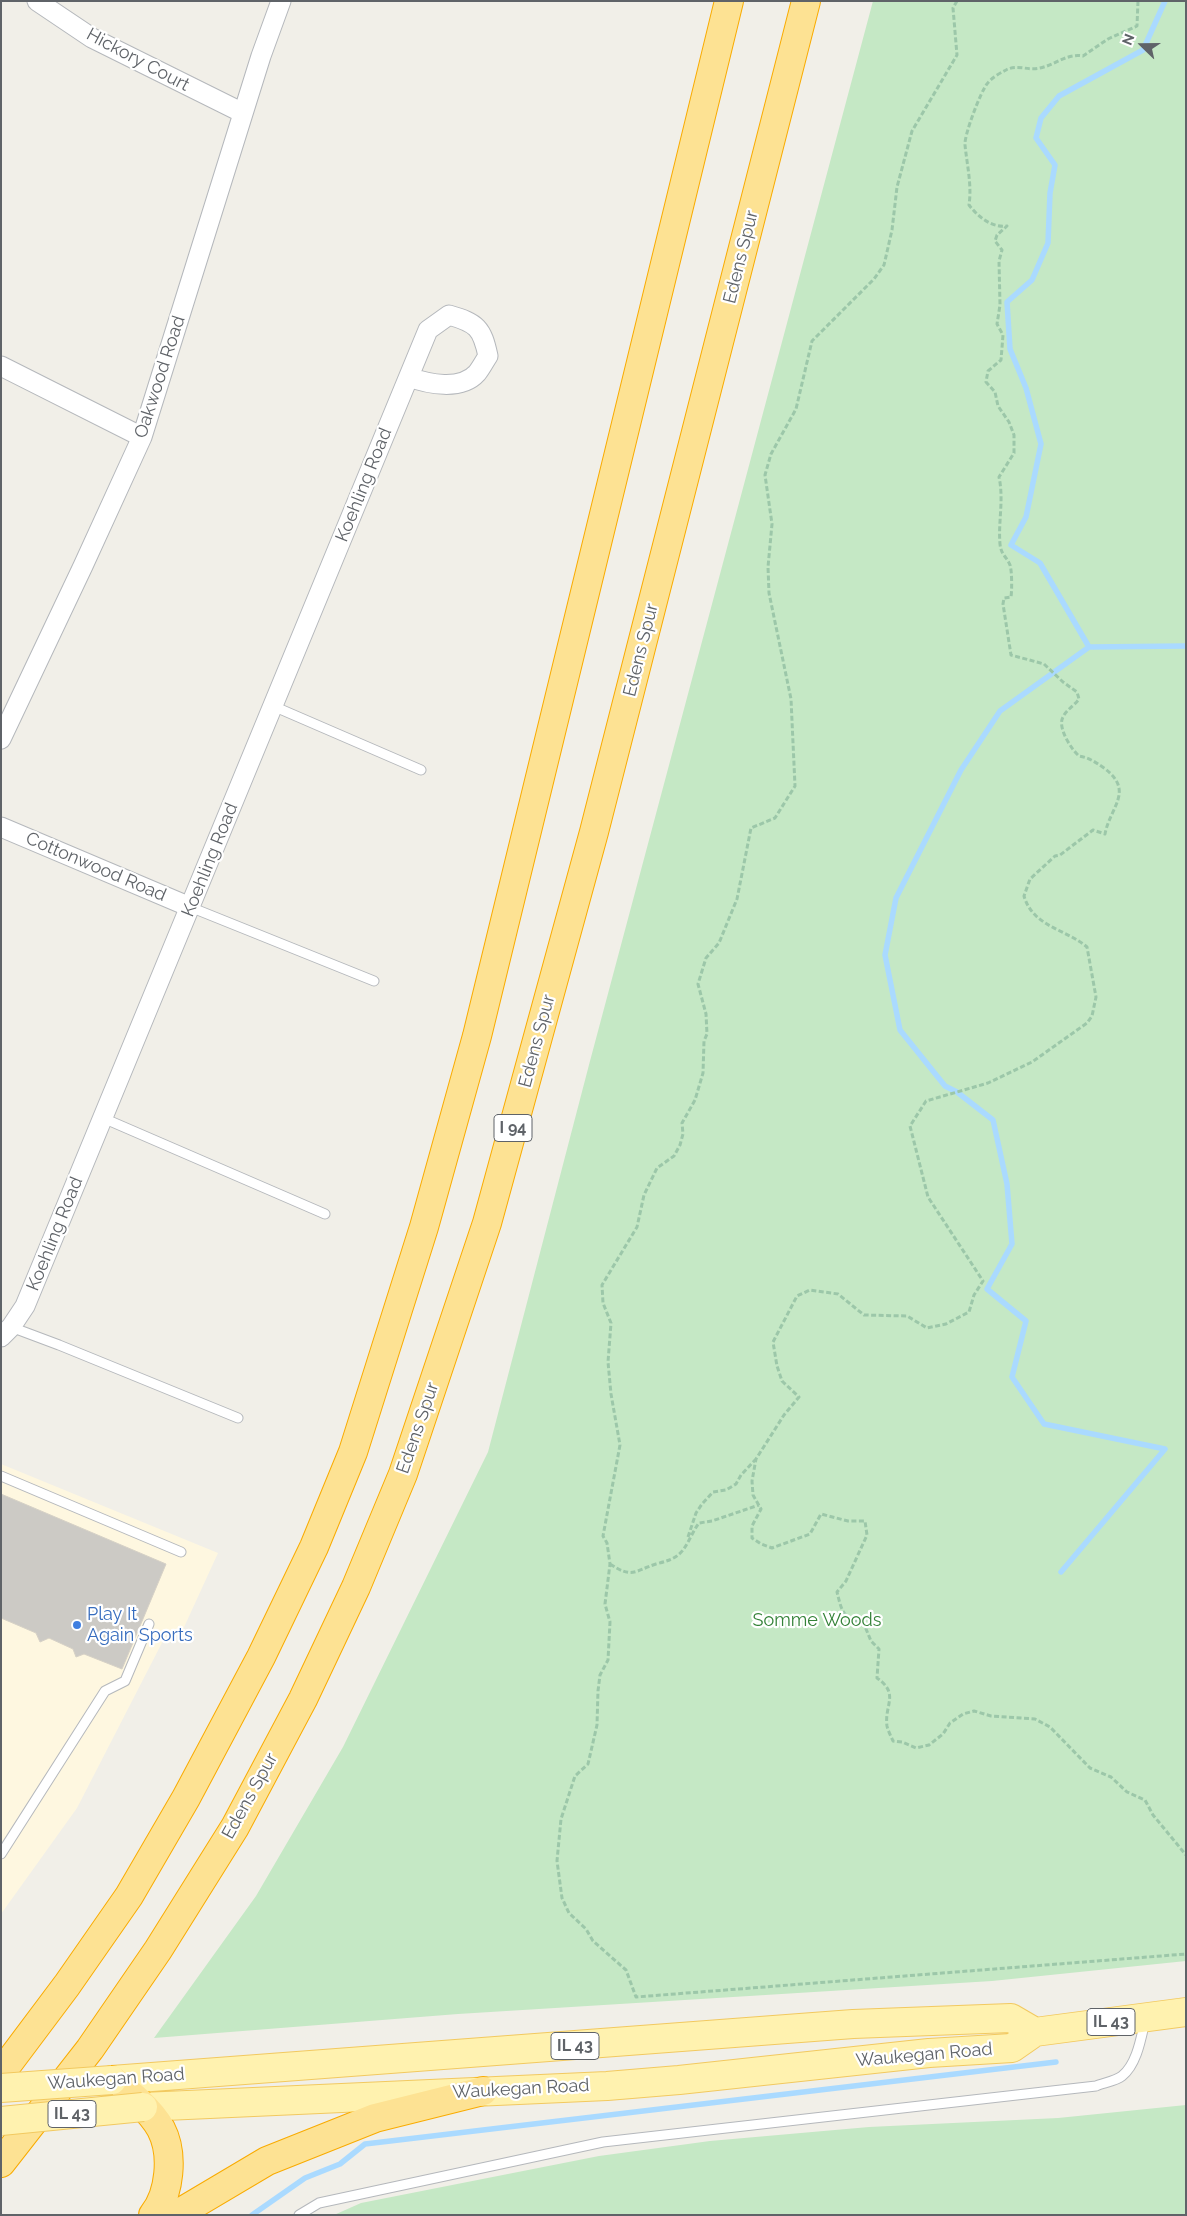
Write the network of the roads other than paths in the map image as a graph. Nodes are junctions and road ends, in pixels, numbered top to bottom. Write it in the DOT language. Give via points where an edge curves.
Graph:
graph roads {
  1 [pos="38,1"];
  2 [pos="281,1"];
  3 [pos="729,1"];
  4 [pos="806,1"];
  5 [pos="243,113"];
  6 [pos="1,366"];
  7 [pos="408,377"];
  8 [pos="142,437"];
  9 [pos="273,706"];
  10 [pos="1,739"];
  11 [pos="421,770"];
  12 [pos="1,828"];
  13 [pos="190,907"];
  14 [pos="374,981"];
  15 [pos="103,1118"];
  16 [pos="325,1214"];
  17 [pos="6,1332"];
  18 [pos="238,1418"];
  19 [pos="1,1476"];
  20 [pos="180,1552"];
  21 [pos="149,1624"];
  22 [pos="1,1854"];
  23 [pos="1186,2012"];
  24 [pos="1146,2018"];
  25 [pos="1036,2032"];
  26 [pos="1,2073"];
  27 [pos="112,2080"];
  28 [pos="1,2088"];
  29 [pos="483,2091"];
  30 [pos="143,2107"];
  31 [pos="1,2121"];
  32 [pos="1,2163"];
  33 [pos="153,2215"];
  34 [pos="176,2215"];
  35 [pos="299,2215"];
  1 -- 5 [label="street, Hickory Court" via="92,38"];
  2 -- 5 [label="street, Oakwood Road"];
  3 -- 26 [label="highway" via="477,1036 424,1227 353,1452 314,1547 273,1632 186,1798 128,1896"];
  4 -- 32 [label="highway, Edens Spur / I 94" via="594,832 487,1223 403,1474 356,1587 307,1690 235,1826 153,1958 90,2049"];
  5 -- 8 [label="street, Oakwood Road"];
  6 -- 8 [label="street"];
  7 -- 9 [label="street, Koehling Road"];
  8 -- 10 [label="street, Oakwood Road"];
  9 -- 11 [label="lane"];
  9 -- 13 [label="street, Koehling Road"];
  12 -- 13 [label="street, Cottonwood Road"];
  13 -- 14 [label="lane"];
  13 -- 15 [label="street, Koehling Road"];
  15 -- 16 [label="lane"];
  15 -- 17 [label="street, Koehling Road" via="25,1306"];
  17 -- 18 [label="lane" via="59,1345"];
  19 -- 20 [label="lane"];
  21 -- 22 [label="lane" via="125,1680 106,1691"];
  23 -- 24 [label="main road, Waukegan Road / IL 43"];
  24 -- 25 [label="main road, Waukegan Road / IL 43"];
  24 -- 35 [label="lane" via="1129,2068 1122,2077 1096,2086 603,2142 319,2203"];
  25 -- 27 [label="main road, Waukegan Road / IL 43" via="1011,2018 853,2024"];
  25 -- 29 [label="main road, Waukegan Road / IL 43" via="1012,2048 929,2053 679,2080"];
  27 -- 28 [label="main road, Waukegan Road / IL 43, bridge"];
  27 -- 30 [label="highway"];
  29 -- 30 [label="main road, Waukegan Road / IL 43"];
  29 -- 34 [label="highway" via="375,2118 267,2161"];
  30 -- 31 [label="main road, Waukegan Road / IL 43, bridge"];
  30 -- 33 [label="highway" via="161,2130 170,2173 160,2206"];
}
